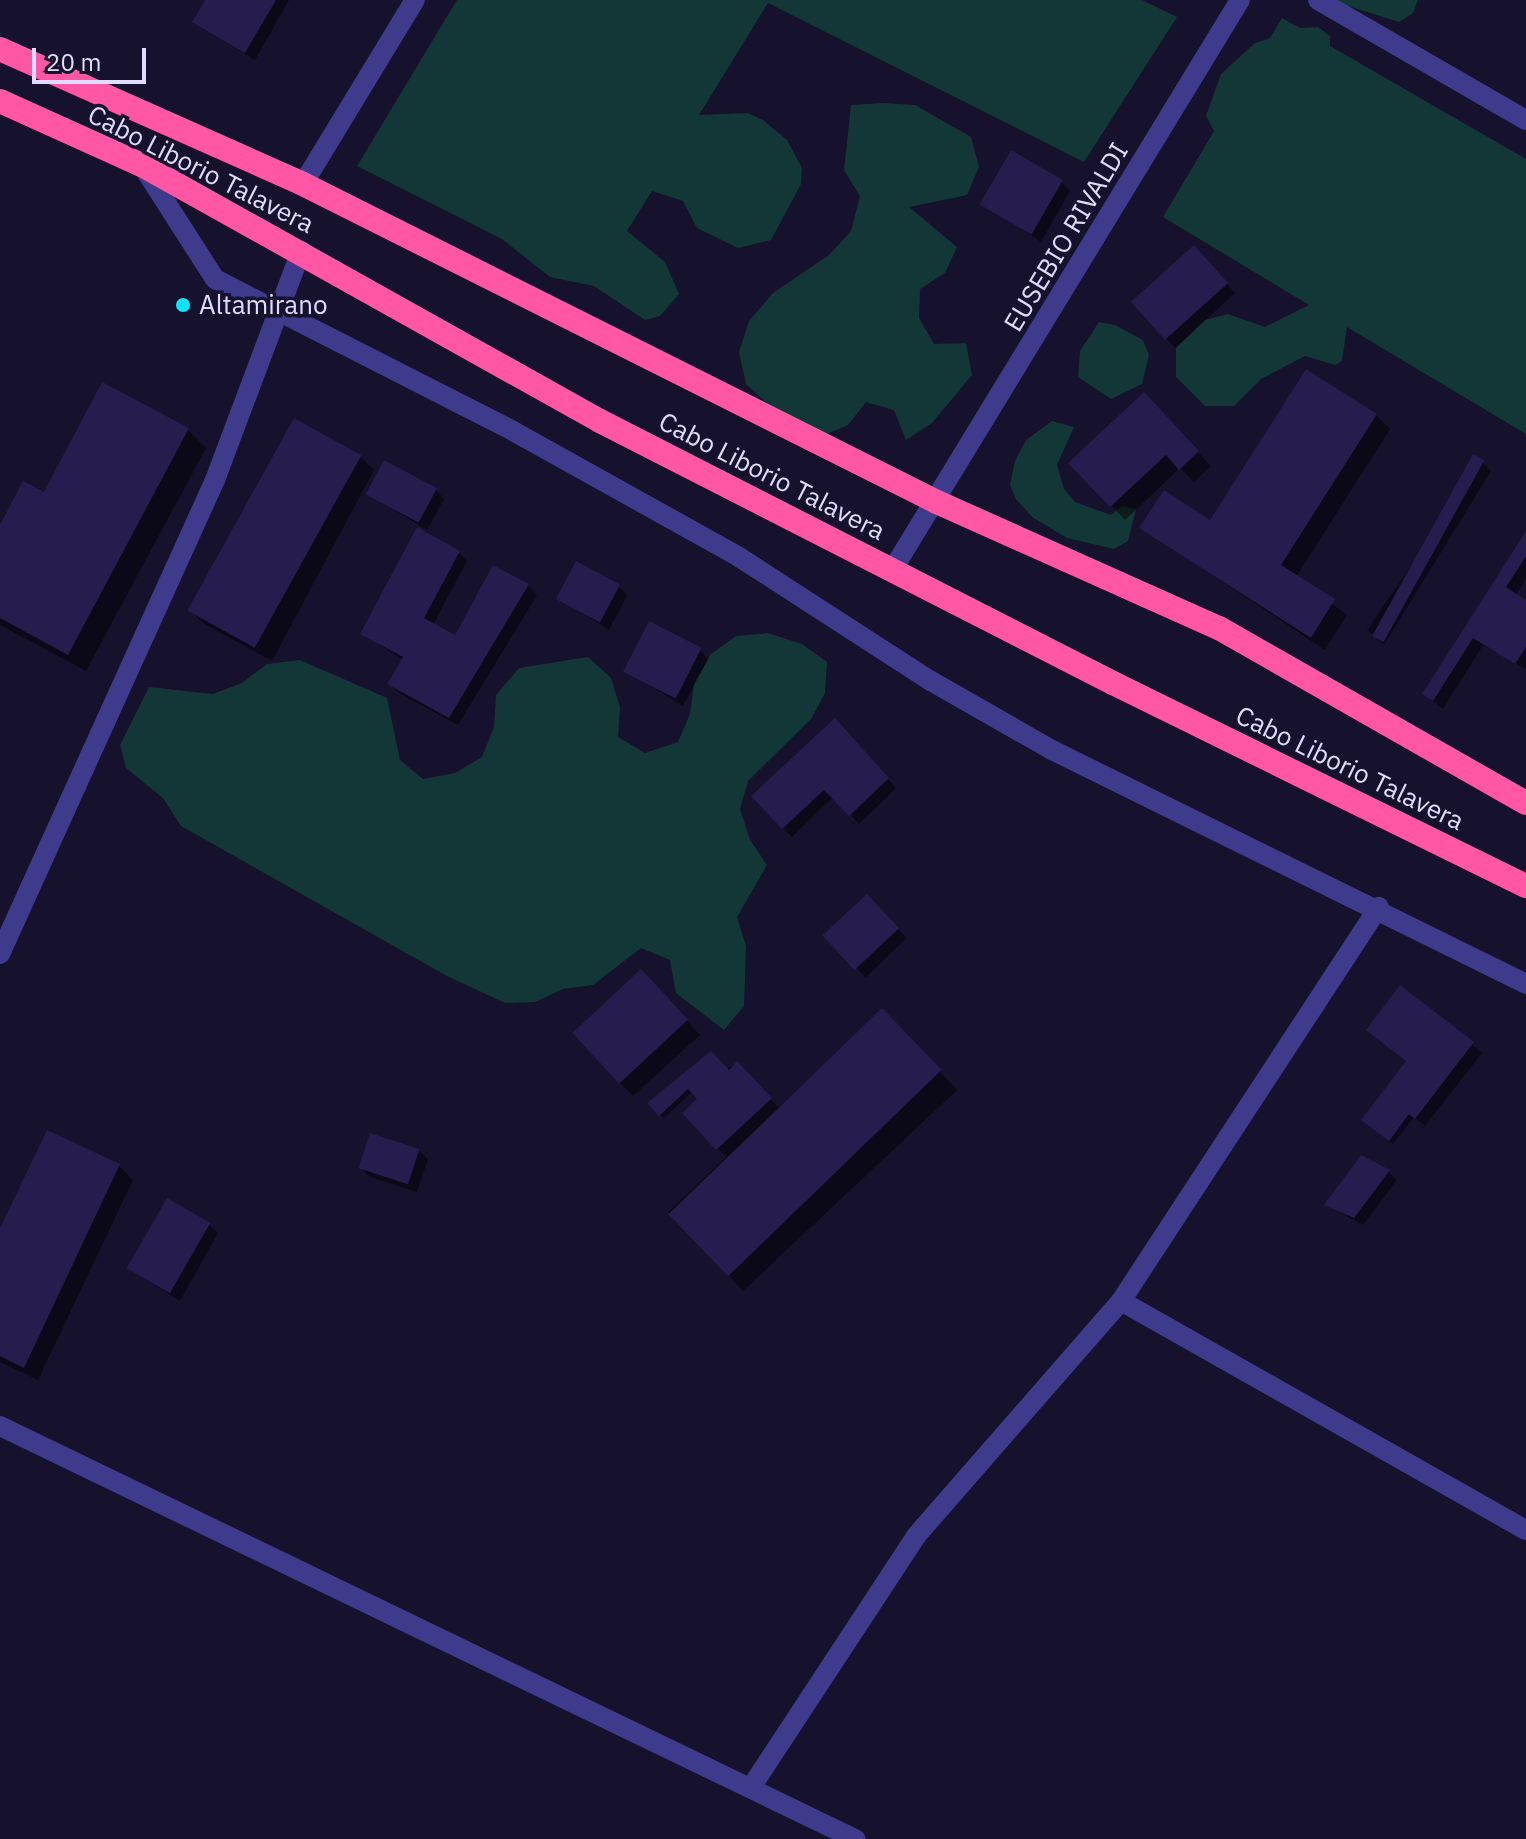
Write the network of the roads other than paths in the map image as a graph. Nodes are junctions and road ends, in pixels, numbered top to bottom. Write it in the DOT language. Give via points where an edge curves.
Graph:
graph roads {
  1 [pos="415,0"];
  2 [pos="1240,0"];
  3 [pos="1318,0"];
  4 [pos="0,49"];
  5 [pos="0,101"];
  6 [pos="1526,120"];
  7 [pos="142,165"];
  8 [pos="303,184"];
  9 [pos="301,251"];
  10 [pos="278,313"];
  11 [pos="937,502"];
  12 [pos="893,569"];
  13 [pos="1524,798"];
  14 [pos="1526,886"];
  15 [pos="1379,907"];
  16 [pos="0,954"];
  17 [pos="1526,984"];
  18 [pos="1121,1301"];
  19 [pos="0,1426"];
  20 [pos="1526,1530"];
  21 [pos="752,1786"];
  22 [pos="855,1839"];
  1 -- 8 [label="street"];
  2 -- 11 [label="street, EUSEBIO RIVALDI"];
  3 -- 6 [label="street"];
  4 -- 8 [label="highway, Cabo Liborio Talavera"];
  5 -- 7 [label="highway, Cabo Liborio Talavera"];
  7 -- 9 [label="highway, Cabo Liborio Talavera"];
  7 -- 10 [label="street" via="215,279"];
  8 -- 11 [label="highway, Cabo Liborio Talavera"];
  9 -- 10 [label="street"];
  9 -- 12 [label="highway, Cabo Liborio Talavera" via="600,421"];
  10 -- 15 [label="street" via="513,431 739,557 931,681 1052,750"];
  10 -- 16 [label="street" via="215,480"];
  11 -- 12 [label="street, EUSEBIO RIVALDI"];
  11 -- 13 [label="highway, Cabo Liborio Talavera" via="1219,628"];
  12 -- 14 [label="highway, Cabo Liborio Talavera"];
  15 -- 17 [label="street"];
  15 -- 18 [label="street"];
  18 -- 20 [label="street"];
  18 -- 21 [label="street" via="916,1536"];
  19 -- 21 [label="street"];
  21 -- 22 [label="street"];
}
